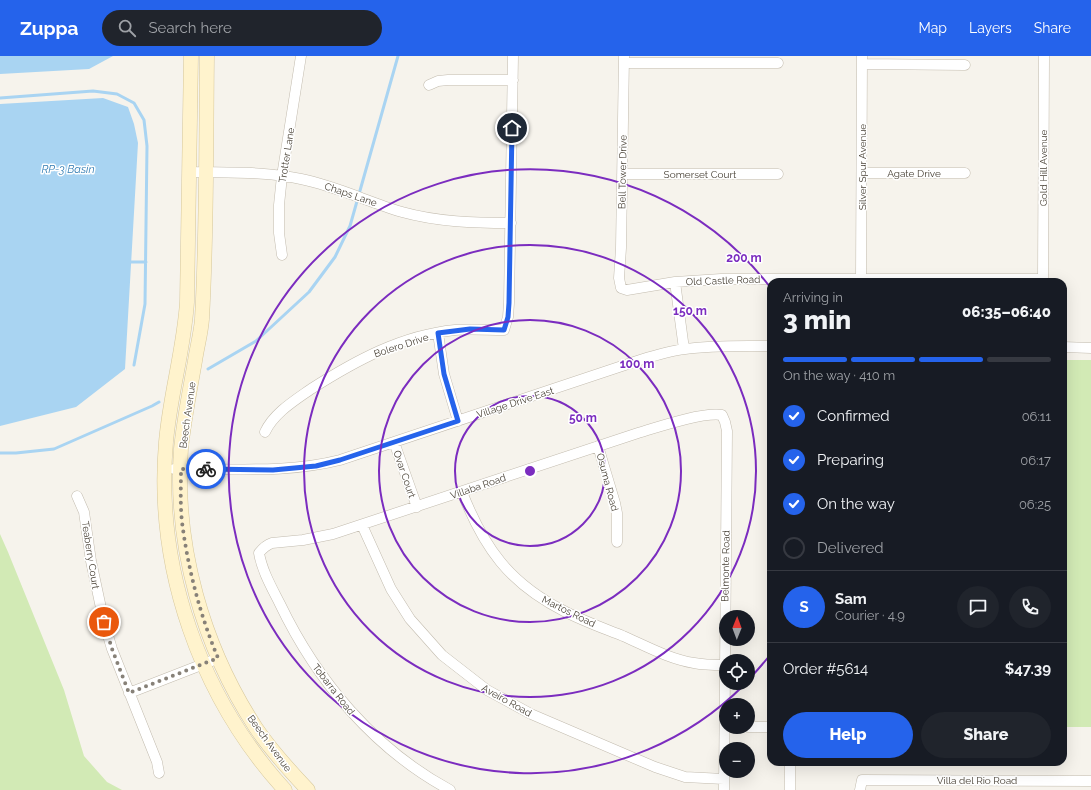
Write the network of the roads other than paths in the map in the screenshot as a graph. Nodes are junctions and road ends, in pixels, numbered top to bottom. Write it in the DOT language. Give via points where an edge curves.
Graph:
graph roads {
  1 [pos="191,56"];
  2 [pos="207,56"];
  3 [pos="301,56"];
  4 [pos="513,56"];
  5 [pos="1044,56"];
  6 [pos="624,59"];
  7 [pos="862,60"];
  8 [pos="778,63"];
  9 [pos="965,65"];
  10 [pos="513,80"];
  11 [pos="429,85"];
  12 [pos="189,172"];
  13 [pos="205,172"];
  14 [pos="862,173"];
  15 [pos="966,173"];
  16 [pos="622,174"];
  17 [pos="778,174"];
  18 [pos="282,176"];
  19 [pos="511,223"];
  20 [pos="282,255"];
  21 [pos="861,278"];
  22 [pos="1043,278"];
  23 [pos="767,279"];
  24 [pos="675,282"];
  25 [pos="621,288"];
  26 [pos="438,333"];
  27 [pos="767,346"];
  28 [pos="1067,347"];
  29 [pos="1091,348"];
  30 [pos="684,349"];
  31 [pos="722,416"];
  32 [pos="458,421"];
  33 [pos="265,432"];
  34 [pos="394,442"];
  35 [pos="598,446"];
  36 [pos="164,469"];
  37 [pos="181,469"];
  38 [pos="462,492"];
  39 [pos="76,496"];
  40 [pos="417,507"];
  41 [pos="362,525"];
  42 [pos="617,542"];
  43 [pos="259,553"];
  44 [pos="724,654"];
  45 [pos="218,658"];
  46 [pos="203,664"];
  47 [pos="719,665"];
  48 [pos="129,693"];
  49 [pos="755,727"];
  50 [pos="767,727"];
  51 [pos="725,734"];
  52 [pos="790,766"];
  53 [pos="158,773"];
  54 [pos="724,779"];
  55 [pos="1084,784"];
  56 [pos="861,785"];
  57 [pos="285,790"];
  58 [pos="308,790"];
  59 [pos="450,790"];
  60 [pos="724,790"];
  61 [pos="790,790"];
  1 -- 12 [label="street, Beech Avenue"];
  2 -- 13 [label="street, Beech Avenue"];
  3 -- 18 [label="street, Trotter Lane"];
  4 -- 10 [label="street, Bolero Drive"];
  5 -- 22 [label="street, Gold Hill Avenue"];
  6 -- 8 [label="street"];
  6 -- 16 [label="street, Bell Tower Drive"];
  7 -- 9 [label="street"];
  7 -- 14 [label="street, Silver Spur Avenue"];
  10 -- 11 [label="street" via="448,80"];
  10 -- 19 [label="street, Bolero Drive"];
  12 -- 13 [label="street, Chaps Lane"];
  12 -- 36 [label="street, Beech Avenue" via="185,326 169,411"];
  13 -- 18 [label="street, Chaps Lane" via="251,172"];
  13 -- 37 [label="street, Beech Avenue" via="202,322 183,429"];
  14 -- 15 [label="street, Agate Drive"];
  14 -- 21 [label="street, Silver Spur Avenue"];
  16 -- 17 [label="street, Somerset Court"];
  16 -- 25 [label="street, Bell Tower Drive" via="622,248 619,278"];
  18 -- 19 [label="street, Chaps Lane" via="311,181 403,212 440,220"];
  18 -- 20 [label="street, Trotter Lane" via="278,217"];
  19 -- 26 [label="street, Bolero Drive" via="509,303 504,330 470,329"];
  23 -- 24 [label="street, Old Castle Road"];
  24 -- 25 [label="street, Old Castle Road" via="634,290"];
  24 -- 30 [label="street"];
  26 -- 32 [label="street" via="444,374"];
  26 -- 33 [label="street, Bolero Drive" via="393,345 341,370 274,417"];
  27 -- 30 [label="street, Village Drive East"];
  28 -- 29 [label="street"];
  30 -- 32 [label="street, Village Drive East" via="637,361"];
  31 -- 35 [label="street, Villaba Road" via="710,415 677,422"];
  31 -- 44 [label="street, Belmonte Road" via="727,431"];
  32 -- 34 [label="street, Village Drive East"];
  34 -- 37 [label="street, Village Drive East" via="340,460 303,468"];
  34 -- 40 [label="street, Ovar Court"];
  35 -- 38 [label="street, Villaba Road"];
  35 -- 42 [label="street, Osuma Road" via="617,513"];
  36 -- 37 [label="street, Village Drive East"];
  36 -- 46 [label="street, Beech Avenue" via="171,563 179,598"];
  37 -- 45 [label="street, Beech Avenue" via="182,521 191,576"];
  38 -- 40 [label="street, Villaba Road"];
  38 -- 47 [label="street, Martos Road" via="489,548 510,573 539,596 566,612 674,658 694,663"];
  39 -- 48 [label="street, Teaberry Court" via="84,512 104,622"];
  40 -- 41 [label="street, Villaba Road"];
  41 -- 43 [label="street, Villaba Road" via="310,539 272,543"];
  41 -- 54 [label="street, Aveiro Road" via="382,573 410,619 442,655 487,690 531,714 655,767 684,777"];
  43 -- 59 [label="street, Tobarra Road" via="289,623 333,691 382,742 417,771"];
  45 -- 46 [label="street"];
  45 -- 58 [label="street, Beech Avenue" via="257,728"];
  46 -- 48 [label="street"];
  46 -- 57 [label="street, Beech Avenue" via="244,739"];
  48 -- 53 [label="street, Teaberry Court" via="157,762"];
  49 -- 50 [label="street"];
  51 -- 54 [label="street, Belmonte Road"];
  52 -- 61 [label="street"];
  54 -- 60 [label="street, Belmonte Road"];
  55 -- 56 [label="street, Villa del Rio Road"];
}
